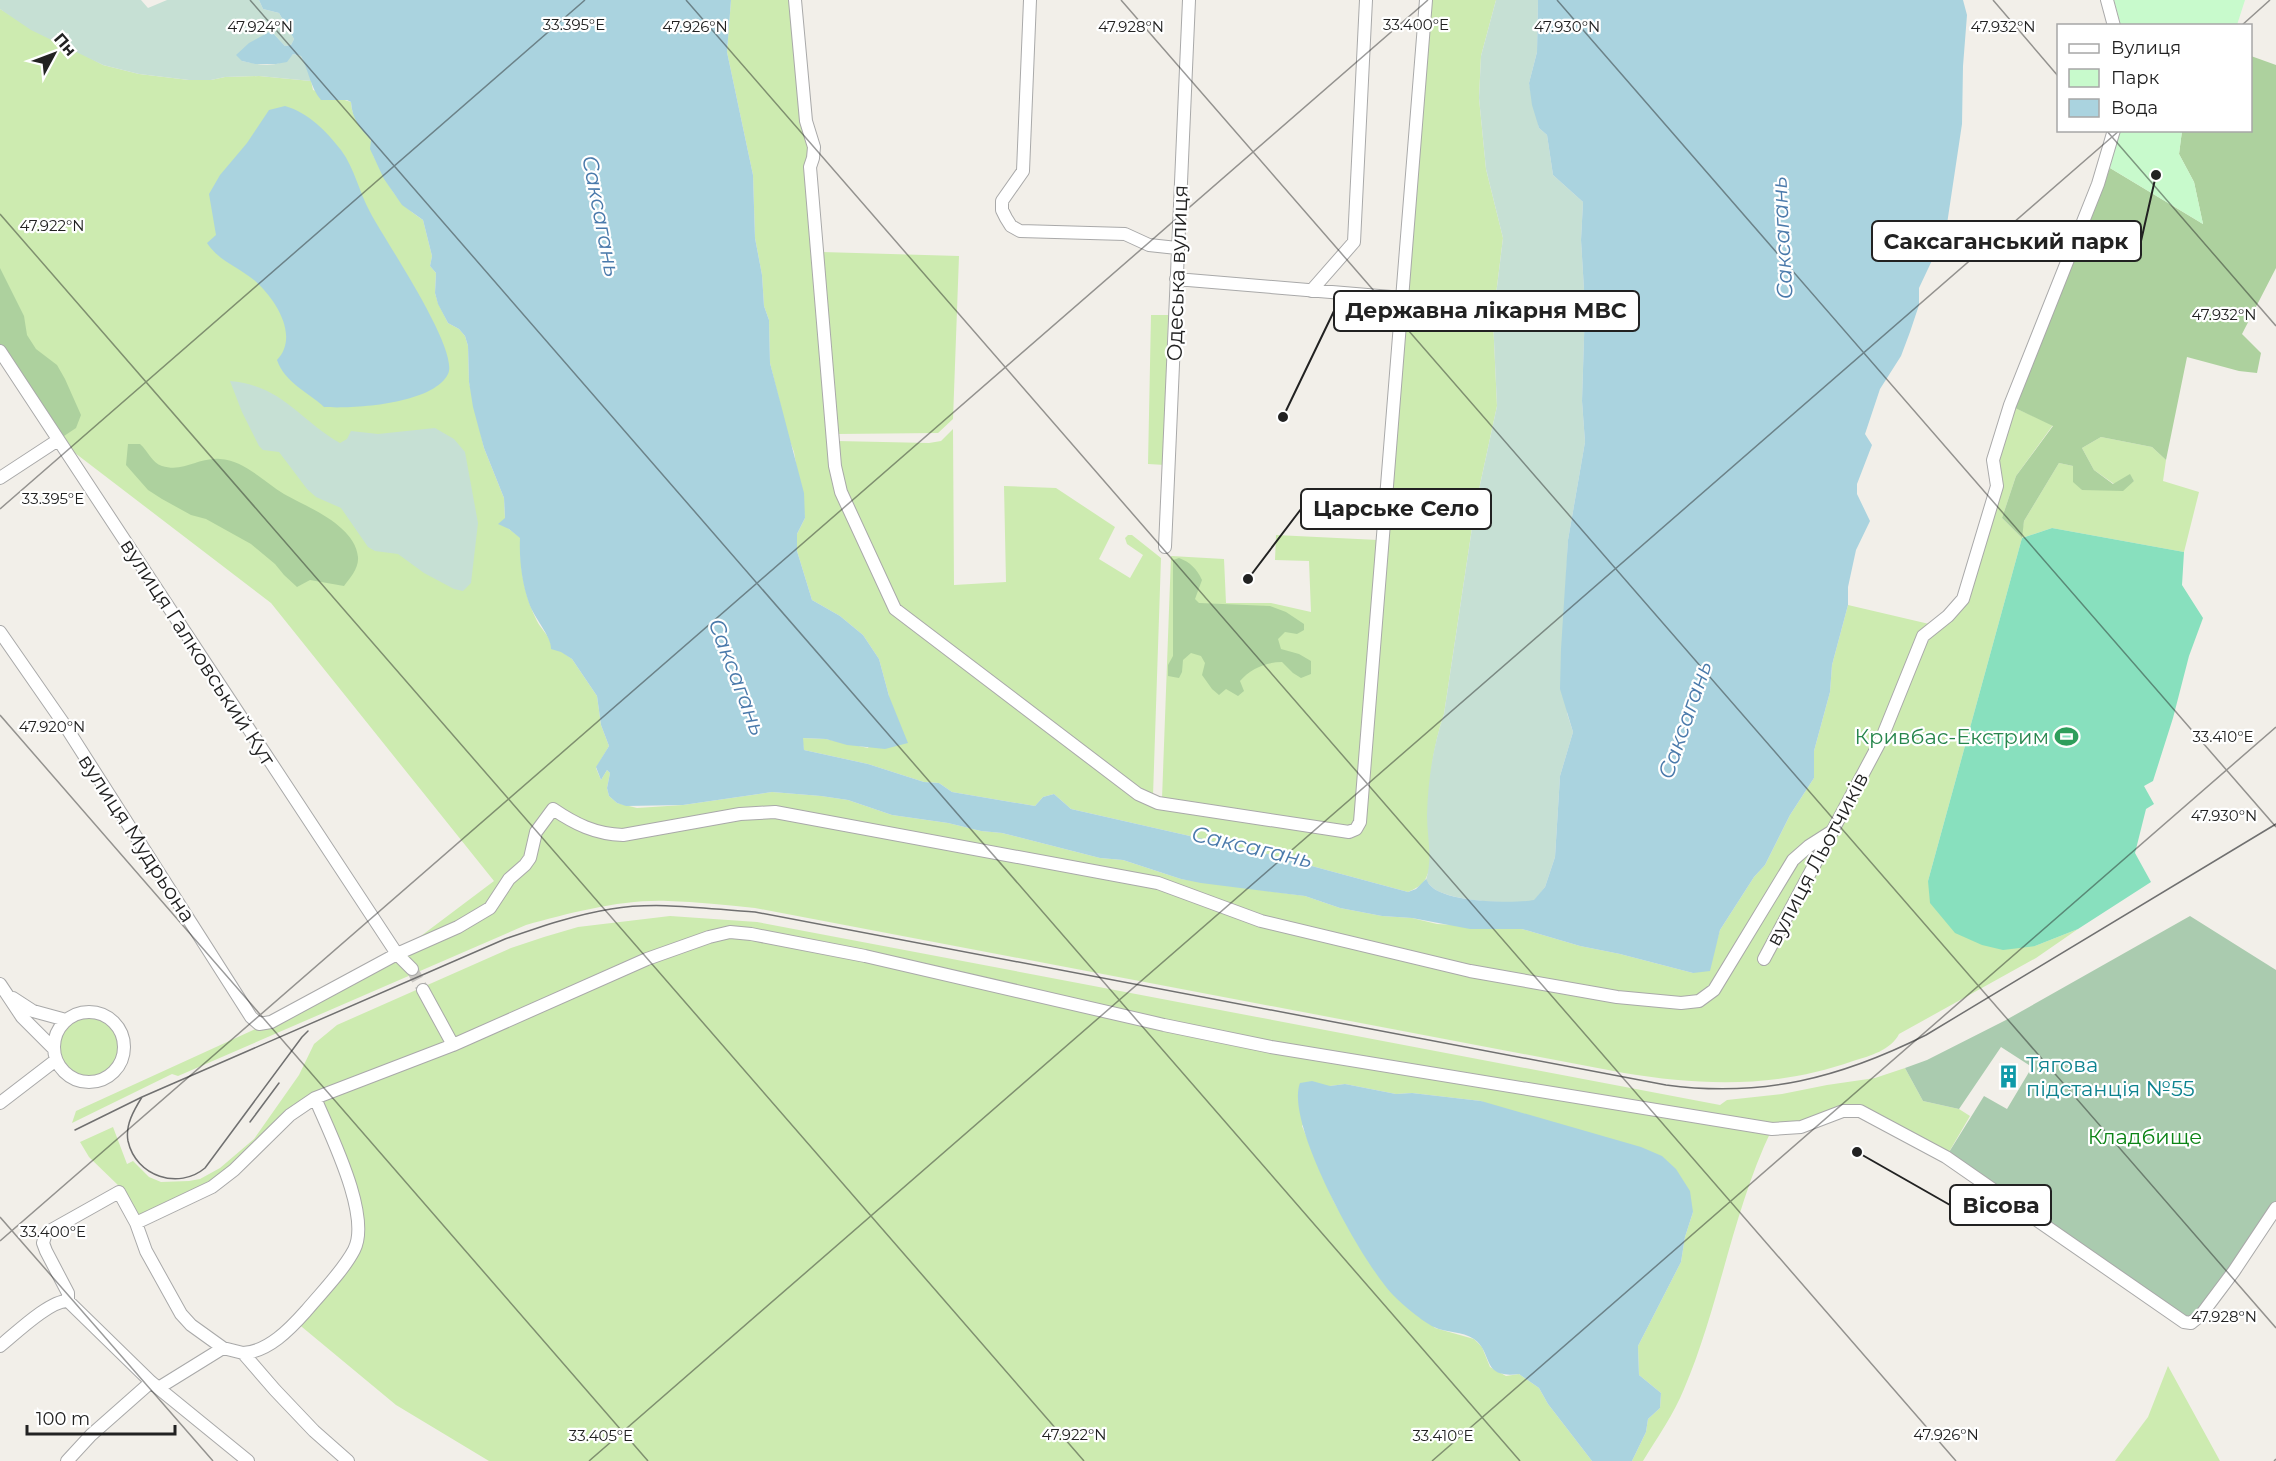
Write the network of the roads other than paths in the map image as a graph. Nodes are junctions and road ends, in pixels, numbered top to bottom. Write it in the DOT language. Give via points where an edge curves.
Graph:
graph roads {
  1 [pos="795,0"];
  2 [pos="1030,0"];
  3 [pos="1189,0"];
  4 [pos="1366,0"];
  5 [pos="1426,0"];
  6 [pos="2107,0"];
  7 [pos="2113,24"];
  8 [pos="2113,132"];
  9 [pos="1178,248"];
  10 [pos="1176,279"];
  11 [pos="1311,291"];
  12 [pos="1403,298"];
  13 [pos="0,351"];
  14 [pos="58,440"];
  15 [pos="0,478"];
  16 [pos="1165,547"];
  17 [pos="0,632"];
  18 [pos="1832,832"];
  19 [pos="397,954"];
  20 [pos="1764,959"];
  21 [pos="412,969"];
  22 [pos="0,984"];
  23 [pos="423,990"];
  24 [pos="9,996"];
  25 [pos="66,1020"];
  26 [pos="453,1045"];
  27 [pos="54,1054"];
  28 [pos="315,1098"];
  29 [pos="0,1103"];
  30 [pos="2276,1208"];
  31 [pos="136,1223"];
  32 [pos="69,1301"];
  33 [pos="0,1346"];
  34 [pos="223,1348"];
  35 [pos="243,1353"];
  36 [pos="155,1384"];
  37 [pos="68,1461"];
  38 [pos="248,1461"];
  39 [pos="348,1461"];
  1 -- 12 [label="street" via="806,121 814,147 810,167 835,466 841,492 896,609 1138,794 1158,803 1349,832 1360,822"];
  2 -- 9 [label="street" via="1023,171 1002,201 1006,218 1020,231 1125,234 1149,245"];
  3 -- 9 [label="street, Одеська вулиця"];
  4 -- 11 [label="street" via="1354,242"];
  5 -- 12 [label="street"];
  6 -- 7 [label="street"];
  8 -- 18 [label="street, вулиця Льотчиків" via="2098,184 2010,405 1993,460 1997,486 1963,599 1923,636 1881,740"];
  9 -- 10 [label="street, Одеська вулиця"];
  10 -- 11 [label="street"];
  10 -- 16 [label="street, Одеська вулиця"];
  11 -- 12 [label="street"];
  13 -- 14 [label="street, вулиця Галковський Кут"];
  14 -- 15 [label="street"];
  14 -- 19 [label="street, вулиця Галковський Кут"];
  17 -- 19 [label="street, вулиця Мудрьона" via="259,1024 271,1022"];
  18 -- 19 [label="street" via="1792,860 1714,990 1699,1001 1681,1003 1617,997 1470,971 1261,921 1158,883 775,812 612,835 589,830 553,808 536,832 530,858 509,879 490,908"];
  18 -- 20 [label="street, вулиця Льотчиків"];
  19 -- 21 [label="street, вулиця Галковський Кут"];
  22 -- 24 [label="street"];
  23 -- 26 [label="street"];
  24 -- 25 [label="street" via="33,1011"];
  24 -- 27 [label="street"];
  25 -- 27 [label="street" via="56,1035"];
  25 -- 27 [label="street" via="87,1012 107,1017 121,1034 123,1057 105,1079 81,1082 60,1069"];
  26 -- 28 [label="street"];
  26 -- 30 [label="street" via="647,959 730,932 865,956 1271,1047 1772,1129 1801,1127 1843,1111 1860,1112 1946,1157 2184,1322 2191,1323 2201,1315"];
  27 -- 29 [label="street"];
  28 -- 31 [label="street" via="290,1115 212,1187"];
  28 -- 35 [label="street" via="357,1210 355,1249 296,1322 263,1348"];
  31 -- 32 [label="street" via="118,1191 46,1233 43,1243"];
  31 -- 34 [label="street" via="146,1251 181,1314"];
  32 -- 33 [label="street" via="46,1310"];
  32 -- 36 [label="street"];
  34 -- 35 [label="street"];
  34 -- 36 [label="street"];
  35 -- 39 [label="street" via="314,1431"];
  36 -- 37 [label="street" via="91,1435"];
  36 -- 38 [label="street"];
}
